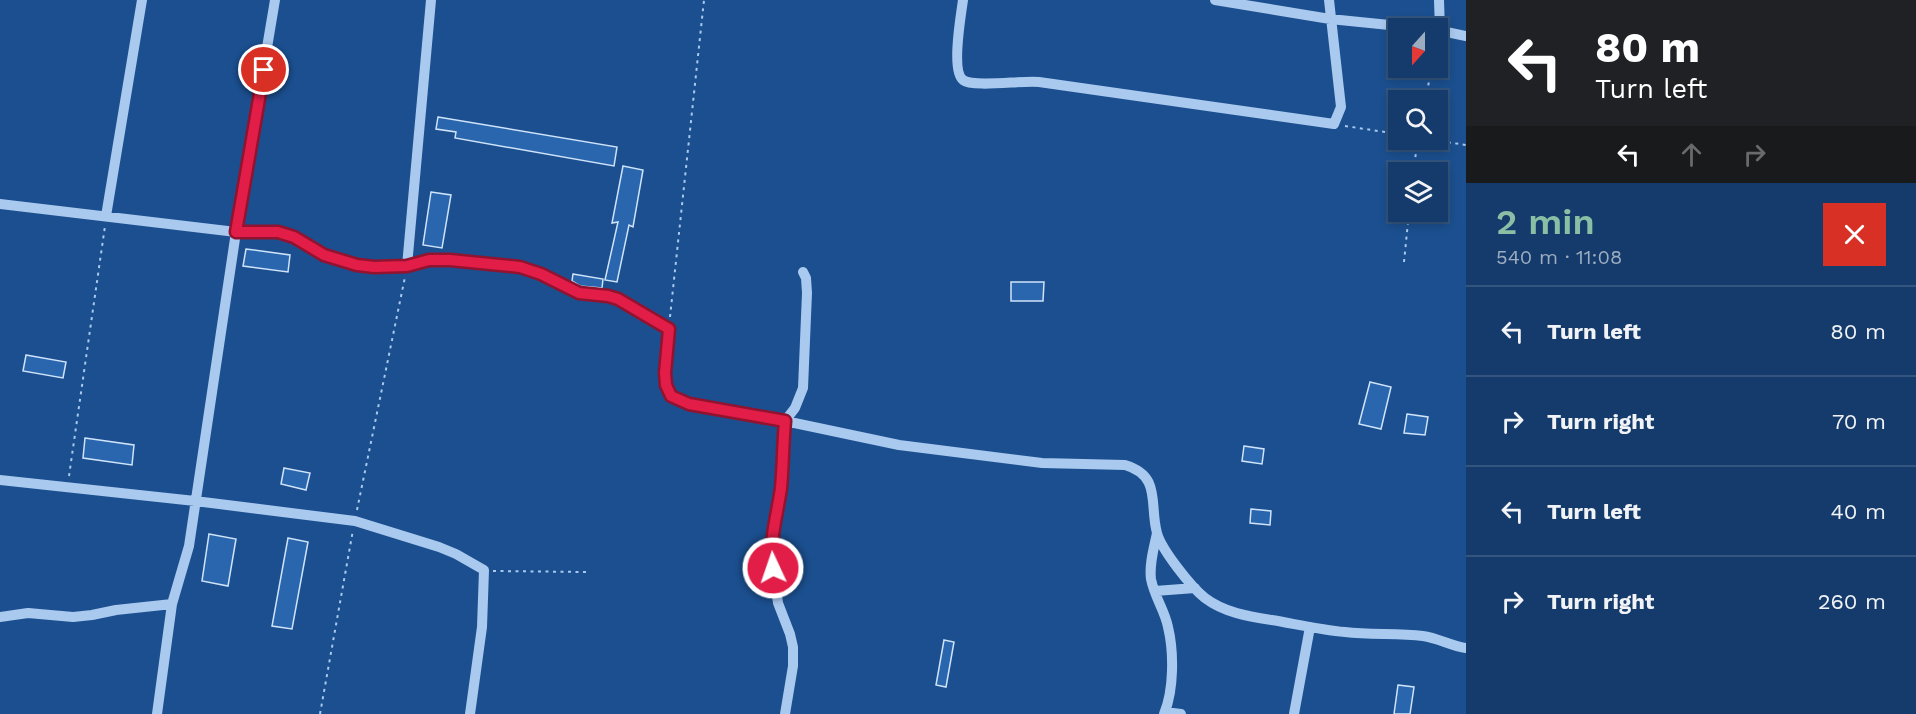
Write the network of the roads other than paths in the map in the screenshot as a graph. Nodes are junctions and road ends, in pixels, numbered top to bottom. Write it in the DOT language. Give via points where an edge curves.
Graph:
graph roads {
  1 [pos="142,0"];
  2 [pos="275,0"];
  3 [pos="431,0"];
  4 [pos="963,0"];
  5 [pos="1215,0"];
  6 [pos="1329,0"];
  7 [pos="1439,0"];
  8 [pos="1439,18"];
  9 [pos="1330,20"];
  10 [pos="1388,25"];
  11 [pos="1448,32"];
  12 [pos="1466,36"];
  13 [pos="0,204"];
  14 [pos="106,216"];
  15 [pos="236,232"];
  16 [pos="407,266"];
  17 [pos="803,272"];
  18 [pos="785,421"];
  19 [pos="0,480"];
  20 [pos="195,501"];
  21 [pos="1157,533"];
  22 [pos="1195,588"];
  23 [pos="1155,591"];
  24 [pos="172,604"];
  25 [pos="0,617"];
  26 [pos="1310,627"];
  27 [pos="1466,648"];
  28 [pos="1164,713"];
  29 [pos="157,714"];
  30 [pos="470,714"];
  31 [pos="785,714"];
  32 [pos="1181,714"];
  33 [pos="1294,714"];
  1 -- 14 [label="street"];
  2 -- 15 [label="street"];
  3 -- 16 [label="street"];
  4 -- 9 [label="street" via="957,53 958,73 965,82 974,85 1030,81 1334,124 1341,107"];
  5 -- 9 [label="street"];
  6 -- 9 [label="street"];
  7 -- 8 [label="street"];
  9 -- 10 [label="street"];
  11 -- 12 [label="street"];
  13 -- 14 [label="street"];
  14 -- 15 [label="street"];
  15 -- 16 [label="street" via="278,232 324,255 357,265"];
  15 -- 20 [label="street"];
  16 -- 18 [label="street" via="450,260 520,267 579,293 618,299 669,329 665,373 671,396 689,404"];
  17 -- 18 [label="street" via="807,293 803,388"];
  18 -- 21 [label="street" via="922,448 1042,463 1125,465 1146,477 1152,491"];
  18 -- 31 [label="street" via="771,551 778,603 793,647"];
  19 -- 20 [label="street"];
  20 -- 24 [label="street" via="189,546"];
  20 -- 30 [label="street" via="355,521 439,547 484,570 482,627"];
  21 -- 22 [label="street"];
  21 -- 23 [label="street" via="1151,563"];
  22 -- 23 [label="street"];
  22 -- 26 [label="street" via="1232,612"];
  23 -- 28 [label="street" via="1170,640 1172,680"];
  24 -- 25 [label="street" via="73,617 28,613"];
  24 -- 29 [label="street"];
  26 -- 27 [label="street" via="1428,637"];
  26 -- 33 [label="street"];
  28 -- 32 [label="street"];
}
